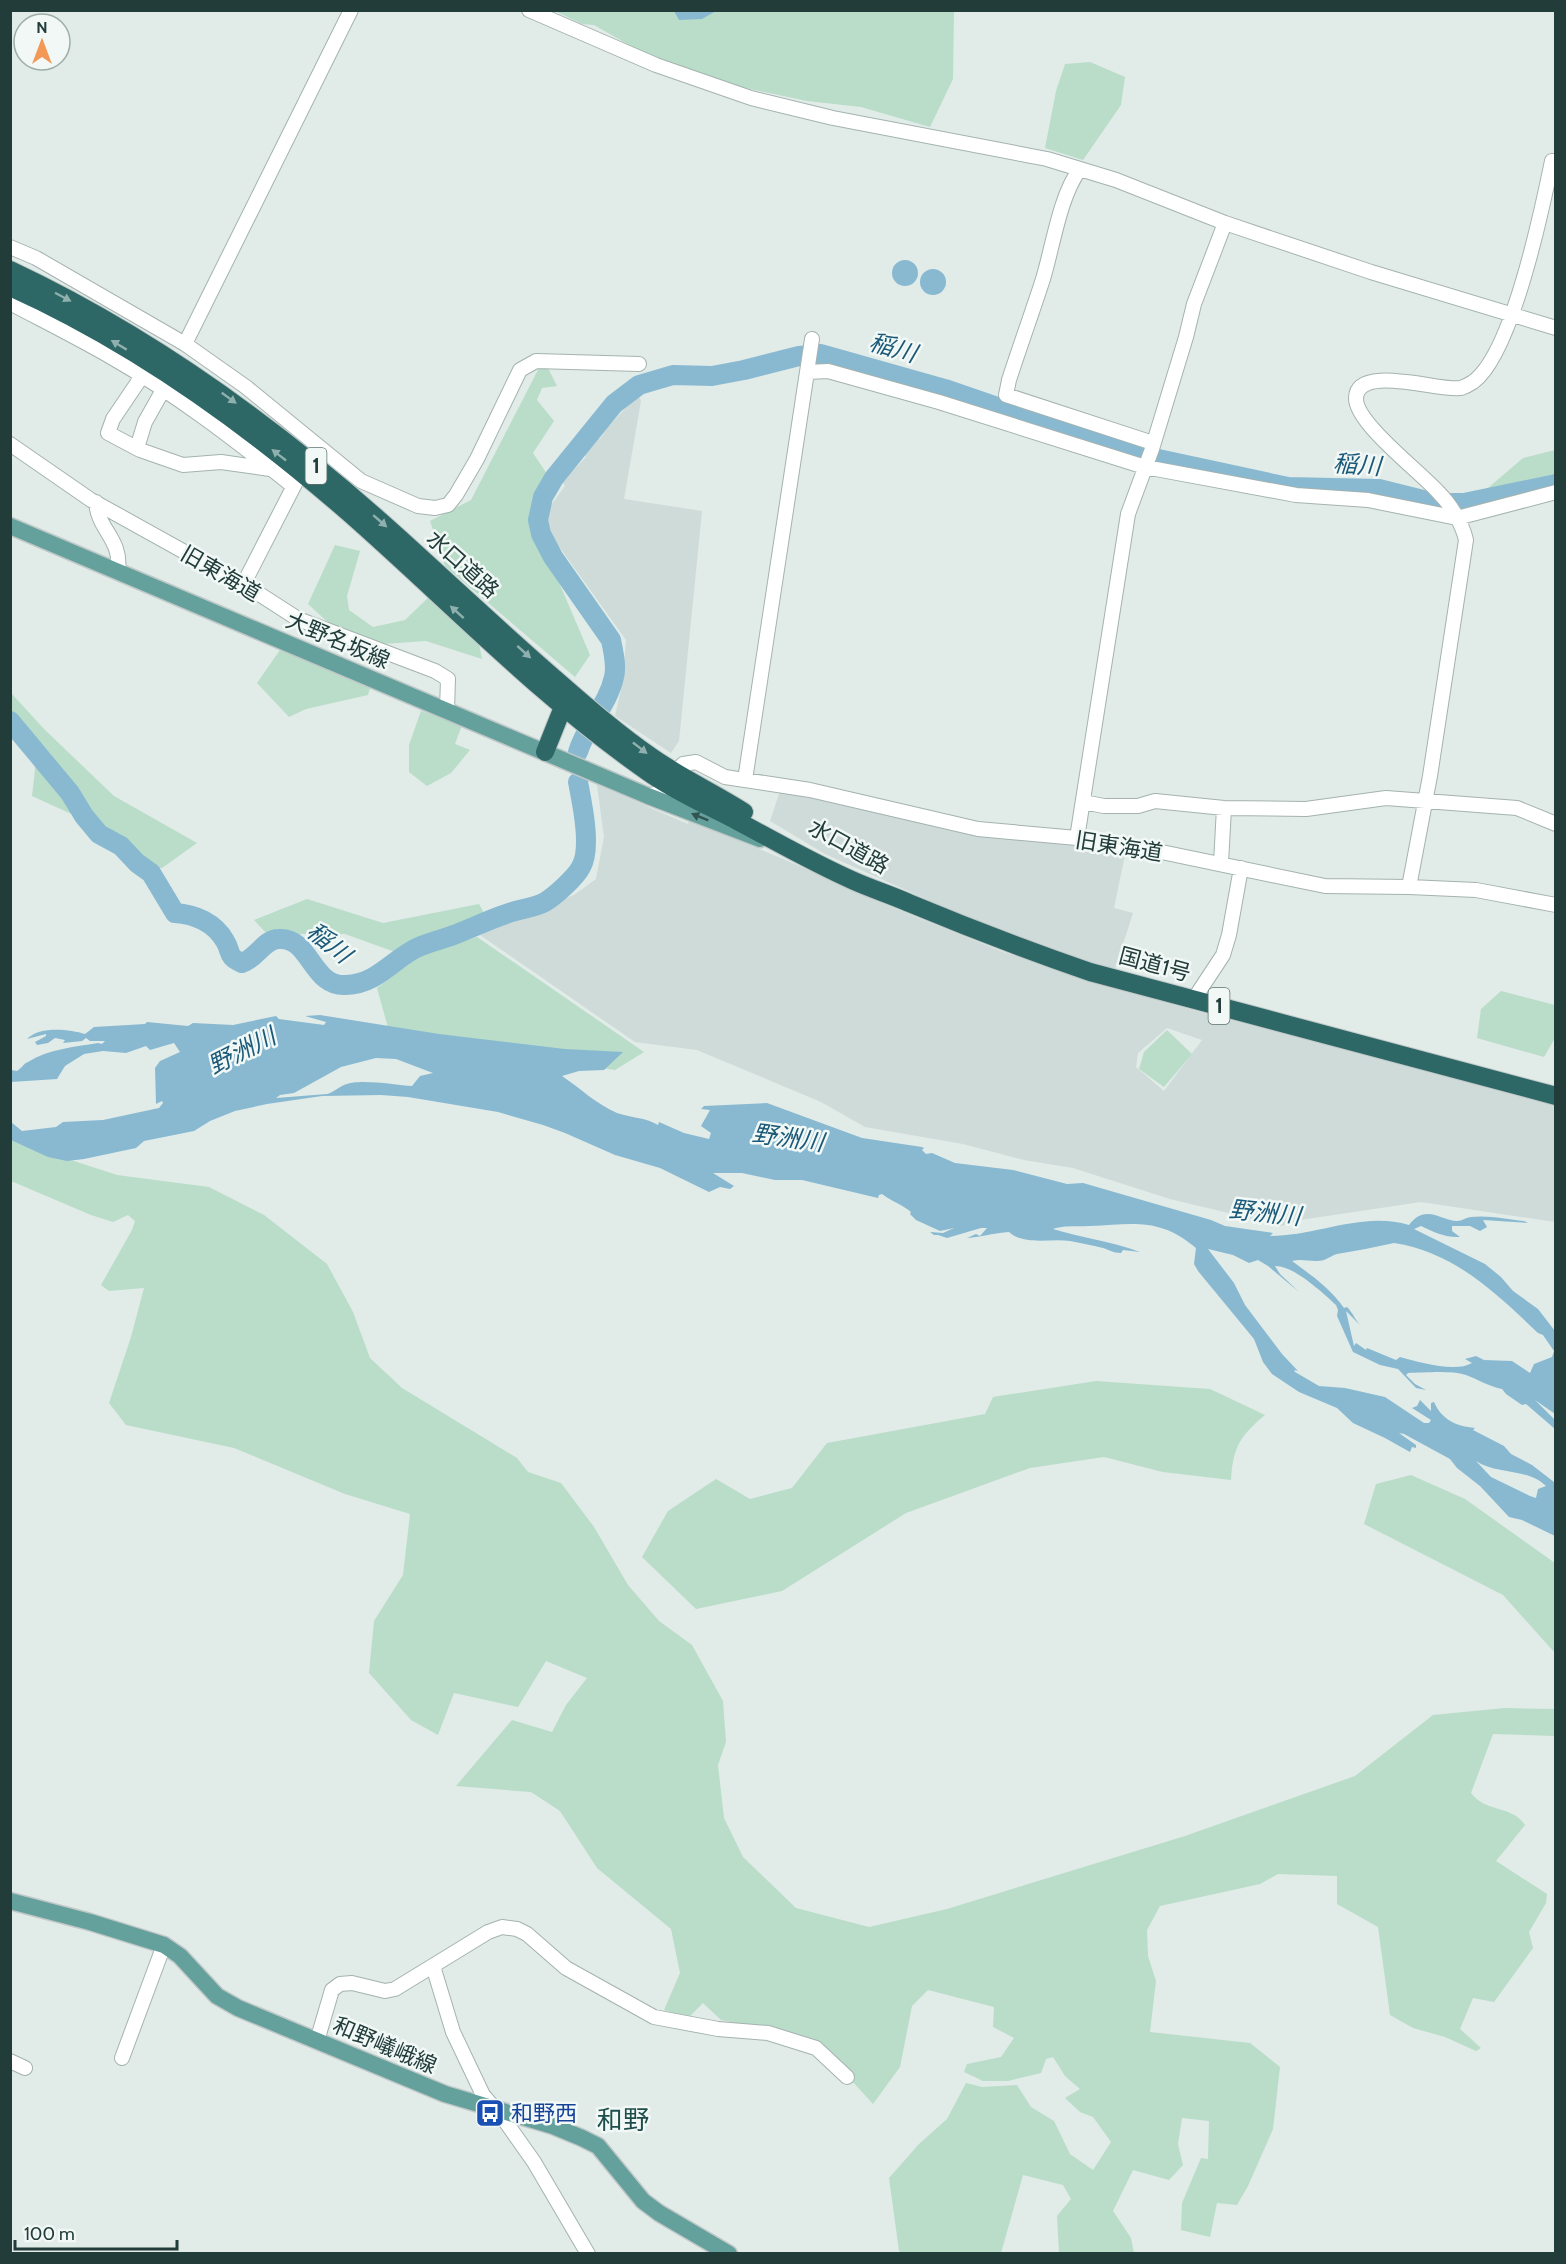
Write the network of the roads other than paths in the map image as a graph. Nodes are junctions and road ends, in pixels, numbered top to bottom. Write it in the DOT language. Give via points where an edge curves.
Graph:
graph roads {
  1 [pos="351,10"];
  2 [pos="529,10"];
  3 [pos="1556,161"];
  4 [pos="1080,169"];
  5 [pos="1552,181"];
  6 [pos="1224,223"];
  7 [pos="10,247"];
  8 [pos="10,270"];
  9 [pos="10,287"];
  10 [pos="10,303"];
  11 [pos="1513,315"];
  12 [pos="1556,328"];
  13 [pos="811,342"];
  14 [pos="184,344"];
  15 [pos="639,364"];
  16 [pos="808,368"];
  17 [pos="142,376"];
  18 [pos="163,390"];
  19 [pos="10,444"];
  20 [pos="1153,446"];
  21 [pos="137,448"];
  22 [pos="1146,465"];
  23 [pos="272,469"];
  24 [pos="1556,492"];
  25 [pos="96,502"];
  26 [pos="1454,514"];
  27 [pos="10,526"];
  28 [pos="118,571"];
  29 [pos="243,585"];
  30 [pos="563,707"];
  31 [pos="447,710"];
  32 [pos="584,714"];
  33 [pos="545,752"];
  34 [pos="678,774"];
  35 [pos="745,780"];
  36 [pos="648,796"];
  37 [pos="699,800"];
  38 [pos="1425,801"];
  39 [pos="729,802"];
  40 [pos="1083,802"];
  41 [pos="1224,808"];
  42 [pos="1556,824"];
  43 [pos="1077,838"];
  44 [pos="794,852"];
  45 [pos="1221,863"];
  46 [pos="1241,868"];
  47 [pos="1409,887"];
  48 [pos="888,895"];
  49 [pos="1556,905"];
  50 [pos="1194,999"];
  51 [pos="1556,1096"];
  52 [pos="10,1901"];
  53 [pos="164,1946"];
  54 [pos="433,1966"];
  55 [pos="317,2041"];
  56 [pos="122,2058"];
  57 [pos="10,2061"];
  58 [pos="25,2068"];
  59 [pos="847,2077"];
  60 [pos="493,2108"];
  61 [pos="588,2253"];
  62 [pos="729,2253"];
  1 -- 14 [label="street"];
  2 -- 4 [label="street" via="656,65 751,98"];
  3 -- 5 [label="street" via="1552,161"];
  4 -- 6 [label="street"];
  4 -- 20 [label="street" via="1060,214 1006,395"];
  5 -- 11 [label="street"];
  6 -- 11 [label="street"];
  6 -- 20 [label="street" via="1194,304"];
  7 -- 14 [label="street" via="36,258"];
  8 -- 32 [label="highway, 水口道路 / 1, one-way" via="150,346 250,413 385,526"];
  30 -- 9 [label="highway, 水口道路 / 1, one-way" via="351,515 238,423 112,340"];
  10 -- 17 [label="street"];
  11 -- 12 [label="street"];
  11 -- 26 [label="street" via="1483,372 1473,382 1460,388 1369,381 1360,387 1356,397 1378,434 1440,493"];
  13 -- 16 [label="street"];
  14 -- 15 [label="street" via="246,387 315,448 361,481 418,506 435,508 447,505 456,495 520,370 536,361"];
  16 -- 22 [label="street" via="928,399"];
  16 -- 35 [label="street"];
  17 -- 18 [label="street"];
  17 -- 21 [label="street" via="108,433"];
  18 -- 21 [label="street" via="145,422"];
  18 -- 23 [label="street"];
  19 -- 25 [label="street, 旧東海道"];
  20 -- 22 [label="street"];
  21 -- 23 [label="street" via="183,465 221,462"];
  22 -- 26 [label="street" via="1296,495 1368,500"];
  22 -- 40 [label="street" via="1128,514"];
  23 -- 29 [label="street" via="295,483"];
  24 -- 26 [label="street"];
  25 -- 28 [label="street" via="97,513 116,545"];
  25 -- 29 [label="street, 旧東海道"];
  26 -- 38 [label="street" via="1466,540"];
  27 -- 28 [label="main road, 大野名坂線"];
  28 -- 31 [label="main road, 大野名坂線"];
  29 -- 31 [label="street, 旧東海道" via="298,619 435,671 447,679"];
  30 -- 32 [label="highway, 水口道路 / 1"];
  30 -- 33 [label="highway"];
  31 -- 33 [label="main road, 大野名坂線"];
  32 -- 34 [label="highway, 水口道路 / 1"];
  33 -- 36 [label="main road, 大野名坂線"];
  34 -- 35 [label="street, 旧東海道" via="696,762 725,777"];
  34 -- 36 [label="street" via="658,793"];
  34 -- 37 [label="highway, 水口道路 / 1"];
  34 -- 39 [label="highway, 水口道路 / 1"];
  35 -- 43 [label="street, 旧東海道" via="810,790 978,829"];
  36 -- 37 [label="main road"];
  44 -- 36 [label="main road, 大野名坂線, one-way"];
  37 -- 39 [label="main road"];
  37 -- 44 [label="highway, 水口道路 / 1"];
  38 -- 41 [label="street" via="1386,798 1306,808"];
  38 -- 42 [label="street" via="1516,808"];
  38 -- 47 [label="street"];
  39 -- 48 [label="highway, 水口道路 / 1"];
  40 -- 41 [label="street" via="1138,806 1155,801"];
  40 -- 43 [label="street"];
  41 -- 45 [label="street"];
  43 -- 45 [label="street, 旧東海道"];
  44 -- 48 [label="highway, 水口道路 / 1"];
  45 -- 46 [label="street, 旧東海道"];
  46 -- 47 [label="street, 旧東海道" via="1325,886"];
  46 -- 50 [label="street" via="1223,955"];
  47 -- 49 [label="street, 旧東海道" via="1476,890"];
  48 -- 50 [label="highway, 国道1号 / 1" via="1037,954"];
  50 -- 51 [label="highway, 国道1号 / 1"];
  52 -- 53 [label="main road, 和野嶬峨線"];
  53 -- 55 [label="main road, 和野嶬峨線" via="180,1956 217,1996"];
  53 -- 56 [label="street"];
  54 -- 55 [label="street" via="385,1991 340,1984 332,1990"];
  54 -- 59 [label="street" via="488,1932 502,1927 516,1929 566,1968 654,2017 768,2033 816,2048"];
  54 -- 60 [label="street" via="453,2032"];
  55 -- 60 [label="main road, 和野嶬峨線" via="446,2094"];
  57 -- 58 [label="street"];
  60 -- 61 [label="street" via="534,2162"];
  60 -- 62 [label="main road, 和野嶬峨線" via="553,2126 598,2146 658,2213"];
}
